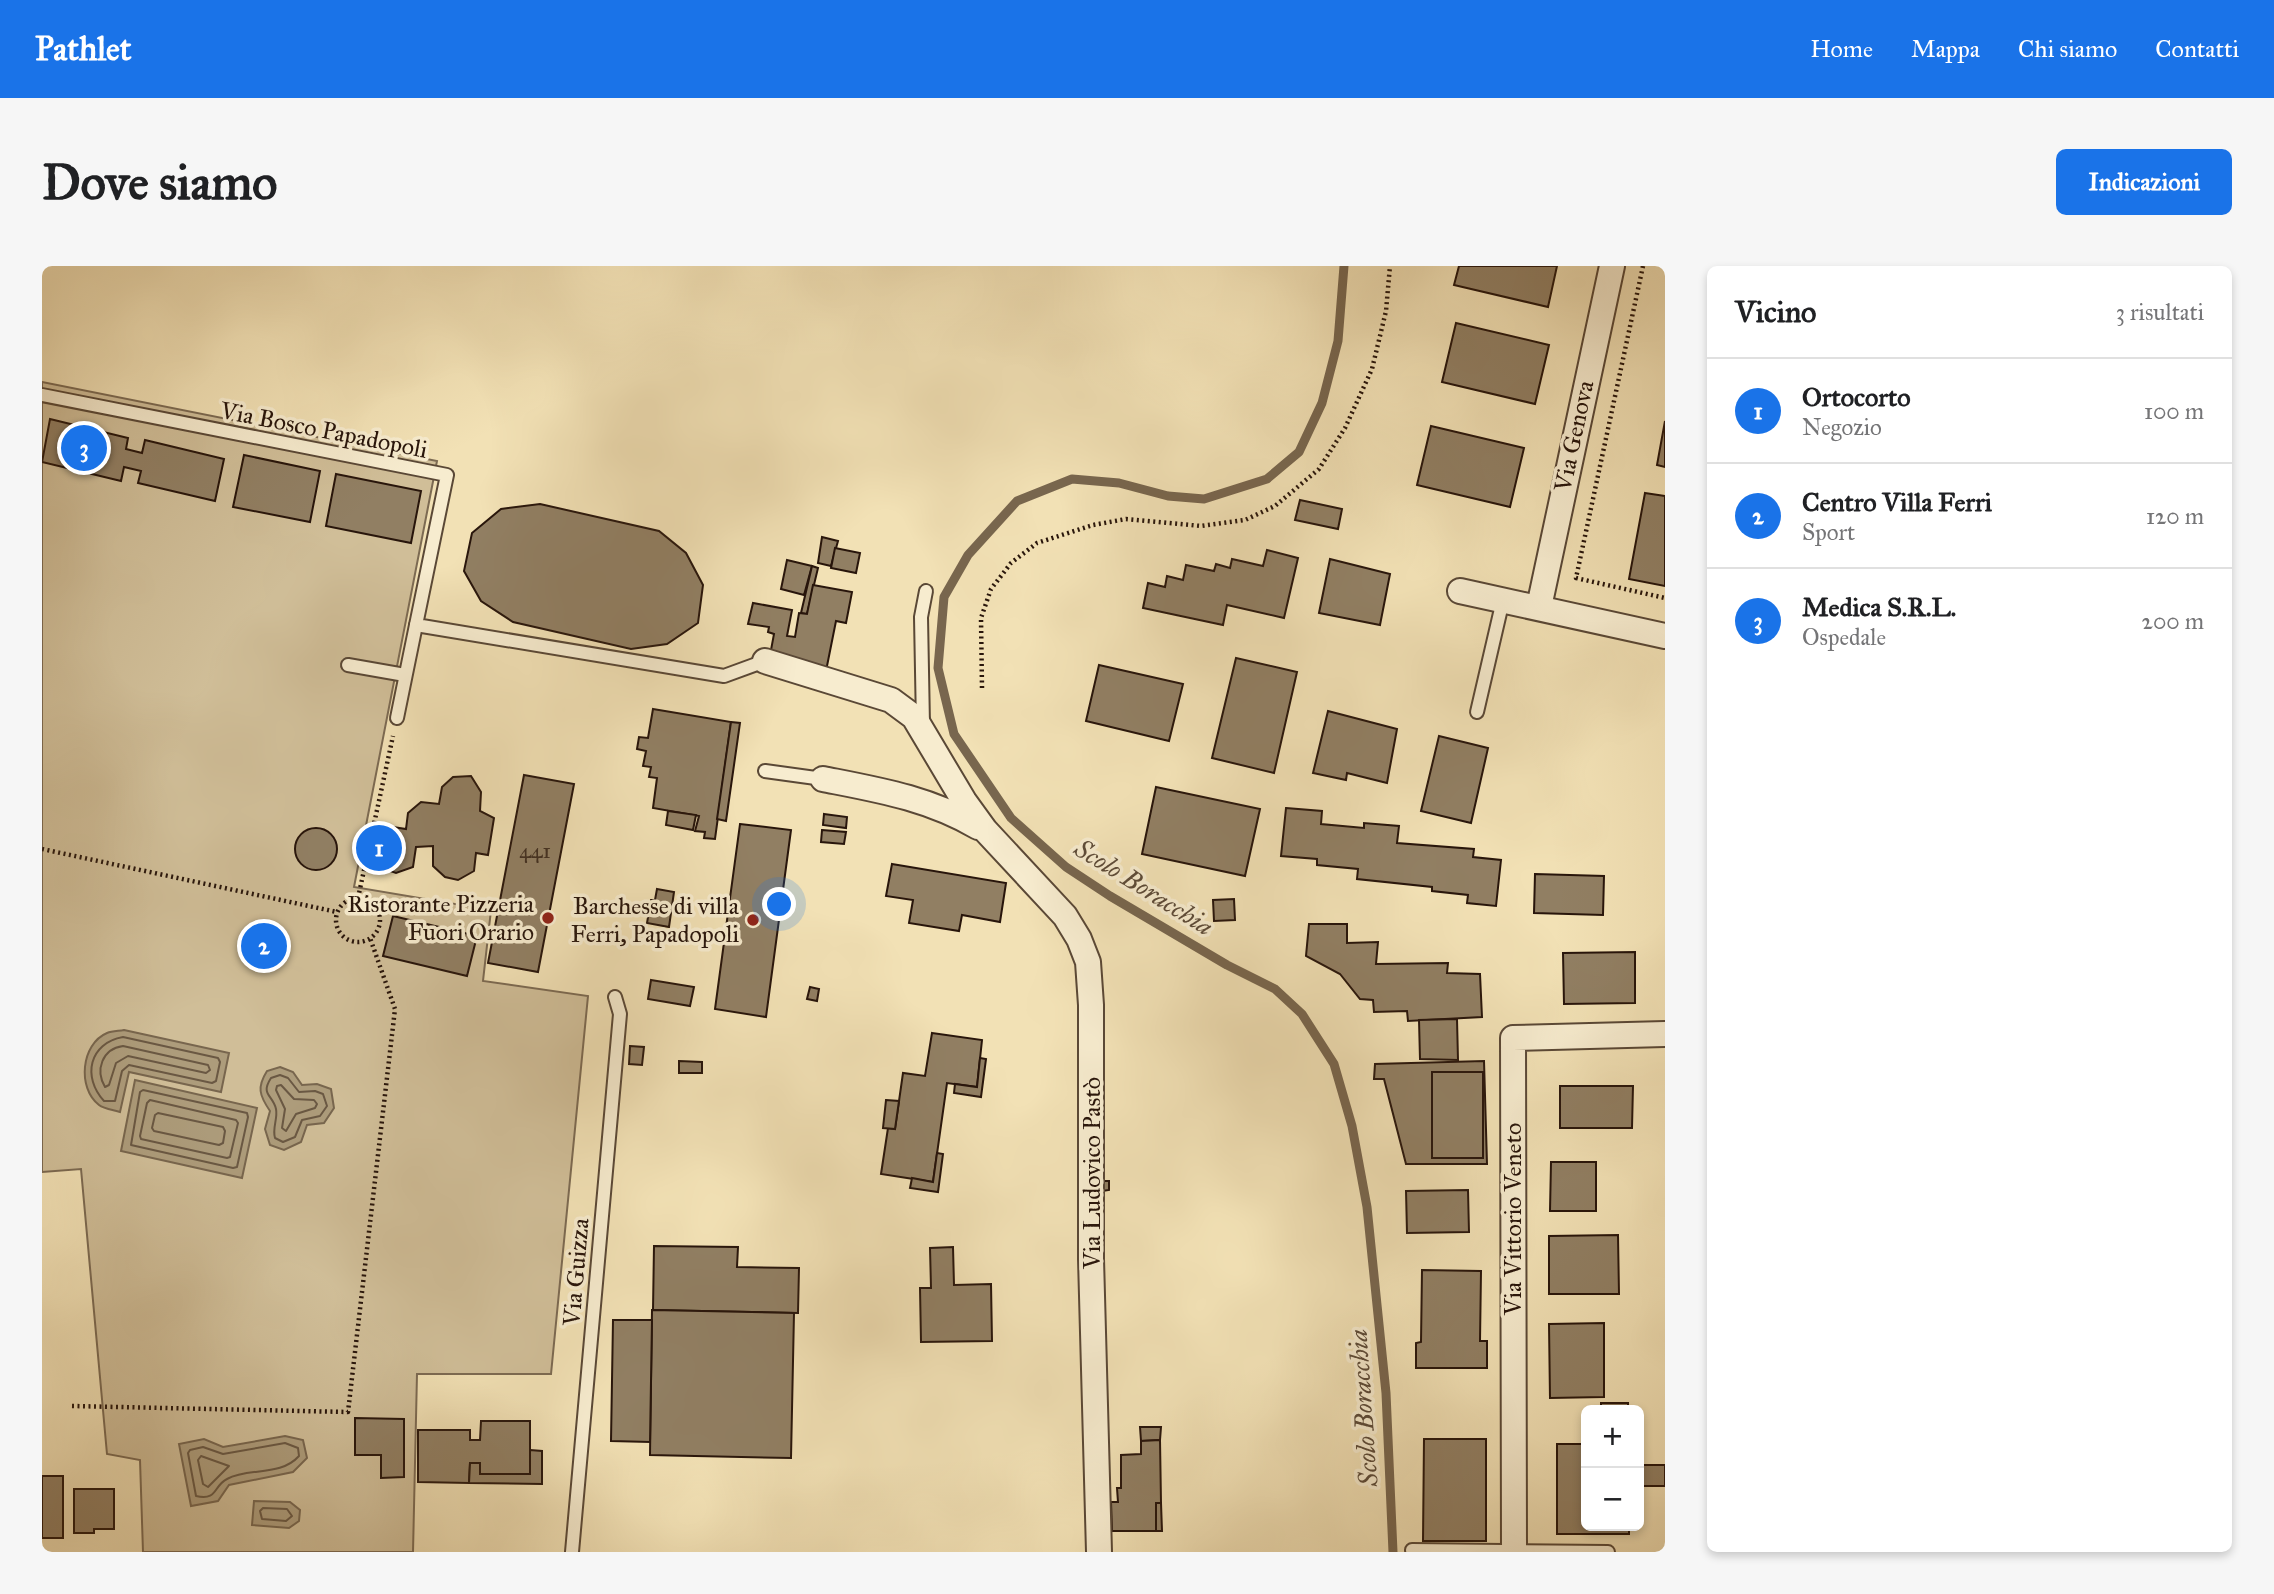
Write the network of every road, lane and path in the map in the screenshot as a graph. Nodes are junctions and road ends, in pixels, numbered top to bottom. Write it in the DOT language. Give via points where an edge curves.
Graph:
graph roads {
  1 [pos="1390,266"];
  2 [pos="1612,266"];
  3 [pos="1643,266"];
  4 [pos="42,396"];
  5 [pos="926,591"];
  6 [pos="1461,591"];
  7 [pos="1665,598"];
  8 [pos="1503,600"];
  9 [pos="1539,607"];
  10 [pos="416,625"];
  11 [pos="1665,636"];
  12 [pos="765,661"];
  13 [pos="348,665"];
  14 [pos="405,675"];
  15 [pos="982,688"];
  16 [pos="1477,712"];
  17 [pos="397,718"];
  18 [pos="923,732"];
  19 [pos="765,771"];
  20 [pos="823,779"];
  21 [pos="985,830"];
  22 [pos="42,849"];
  23 [pos="358,898"];
  24 [pos="337,912"];
  25 [pos="370,938"];
  26 [pos="615,997"];
  27 [pos="1665,1034"];
  28 [pos="72,1406"];
  29 [pos="1412,1550"];
  30 [pos="572,1552"];
  31 [pos="1099,1552"];
  32 [pos="1514,1552"];
  33 [pos="1608,1552"];
  1 -- 15 [label="path" via="1372,369 1346,428 1319,470 1275,506 1245,520 1201,526 1126,519 1037,543 1011,563 991,589 981,618"];
  2 -- 9 [label="street, Via Genova"];
  3 -- 7 [label="path" via="1576,578"];
  4 -- 10 [label="lane, Via Bosco Papadopoli" via="447,475"];
  5 -- 18 [label="lane" via="921,617"];
  6 -- 8 [label="street"];
  8 -- 9 [label="street"];
  8 -- 16 [label="lane"];
  9 -- 11 [label="street"];
  10 -- 12 [label="lane" via="724,676"];
  10 -- 14 [label="lane, Via Bosco Papadopoli"];
  12 -- 18 [label="street, Via Ludovico Pastò" via="891,700 914,717"];
  13 -- 14 [label="lane"];
  14 -- 17 [label="lane, Via Bosco Papadopoli"];
  17 -- 23 [label="path"];
  18 -- 21 [label="street, Via Ludovico Pastò"];
  19 -- 20 [label="lane"];
  20 -- 21 [label="street, Via Ludovico Pastò" via="917,799"];
  21 -- 31 [label="street, Via Ludovico Pastò" via="1065,916 1088,962"];
  22 -- 24 [label="path"];
  23 -- 24 [label="path" via="342,904"];
  23 -- 25 [label="path" via="369,901 379,913 378,928"];
  24 -- 25 [label="path" via="338,929 345,937"];
  25 -- 28 [label="path" via="395,1009 348,1412"];
  26 -- 30 [label="lane, Via Guizza" via="620,1014"];
  27 -- 32 [label="street, Via Vittorio Veneto" via="1513,1038"];
  29 -- 32 [label="lane"];
  32 -- 33 [label="lane"];
}
